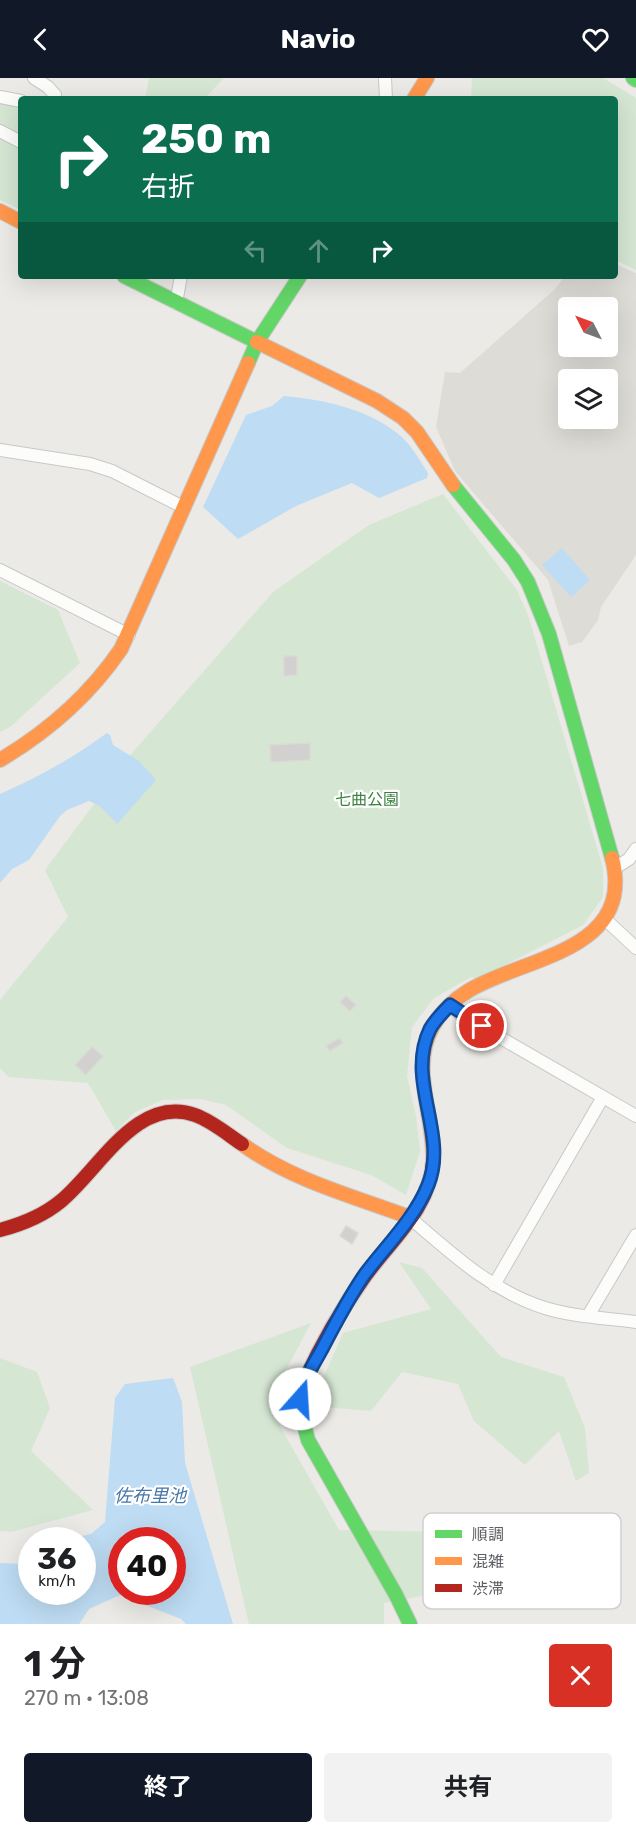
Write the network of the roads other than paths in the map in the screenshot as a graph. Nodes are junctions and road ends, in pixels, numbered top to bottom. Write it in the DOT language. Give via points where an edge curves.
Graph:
graph roads {
  1 [pos="34,78"];
  2 [pos="386,78"];
  3 [pos="427,78"];
  4 [pos="54,96"];
  5 [pos="386,96"];
  6 [pos="416,96"];
  7 [pos="0,97"];
  8 [pos="18,100"];
  9 [pos="0,131"];
  10 [pos="18,140"];
  11 [pos="0,211"];
  12 [pos="18,220"];
  13 [pos="130,279"];
  14 [pos="180,279"];
  15 [pos="298,279"];
  16 [pos="176,303"];
  17 [pos="257,342"];
  18 [pos="0,450"];
  19 [pos="183,507"];
  20 [pos="0,570"];
  21 [pos="129,635"];
  22 [pos="0,760"];
  23 [pos="636,849"];
  24 [pos="615,868"];
  25 [pos="605,919"];
  26 [pos="636,948"];
  27 [pos="450,1005"];
  28 [pos="603,1097"];
  29 [pos="636,1116"];
  30 [pos="409,1217"];
  31 [pos="0,1230"];
  32 [pos="636,1235"];
  33 [pos="494,1285"];
  34 [pos="588,1316"];
  35 [pos="636,1322"];
  36 [pos="410,1624"];
  1 -- 4 [label="street"];
  2 -- 5 [label="street"];
  3 -- 6 [label="street"];
  7 -- 8 [label="street"];
  9 -- 10 [label="street"];
  11 -- 12 [label="street"];
  13 -- 16 [label="street"];
  14 -- 16 [label="street"];
  15 -- 17 [label="street"];
  16 -- 17 [label="street"];
  17 -- 19 [label="street"];
  17 -- 24 [label="street" via="403,417 514,560 549,634"];
  18 -- 19 [label="street" via="90,464"];
  19 -- 21 [label="street"];
  20 -- 21 [label="street"];
  21 -- 22 [label="street" via="111,664 71,710 47,731"];
  23 -- 24 [label="street"];
  24 -- 25 [label="street" via="616,894"];
  25 -- 26 [label="street"];
  25 -- 27 [label="street" via="568,949 479,986"];
  27 -- 28 [label="street"];
  27 -- 30 [label="street" via="435,1021 424,1046 423,1085 434,1158 428,1185"];
  28 -- 29 [label="street"];
  28 -- 33 [label="street"];
  30 -- 31 [label="street" via="270,1163 200,1116 168,1111 135,1125 59,1205 26,1223"];
  30 -- 33 [label="street"];
  30 -- 36 [label="street" via="363,1278 324,1344 301,1393 299,1408 308,1441"];
  32 -- 34 [label="street"];
  33 -- 34 [label="street" via="545,1308"];
  34 -- 35 [label="street"];
}
